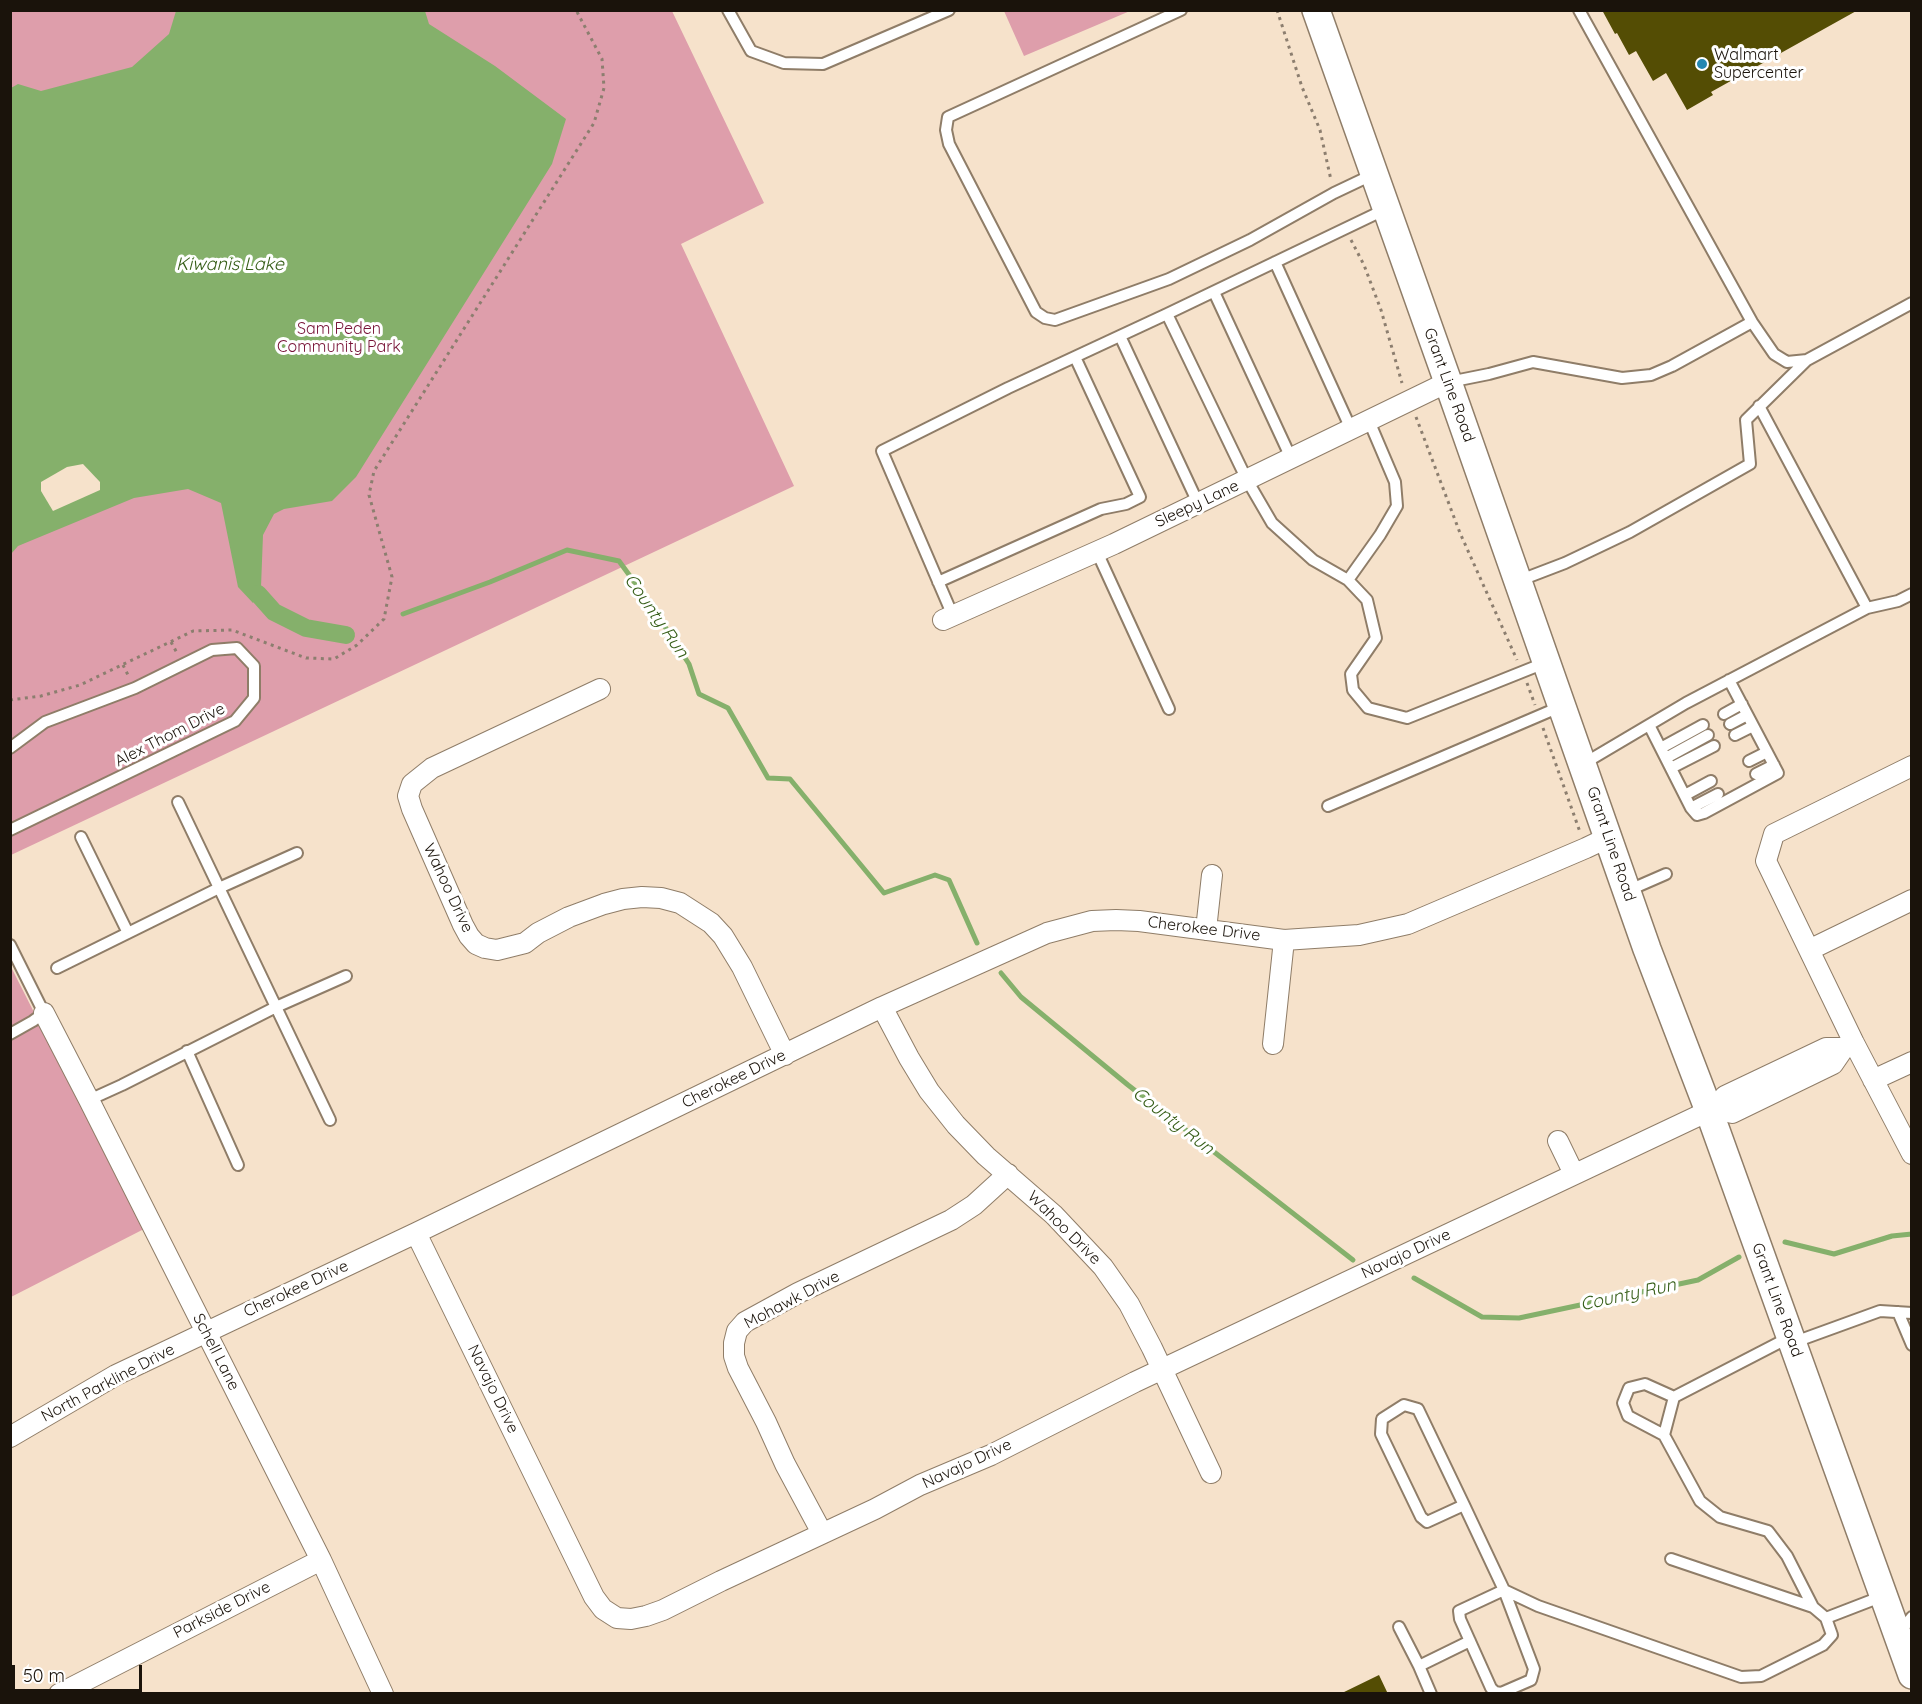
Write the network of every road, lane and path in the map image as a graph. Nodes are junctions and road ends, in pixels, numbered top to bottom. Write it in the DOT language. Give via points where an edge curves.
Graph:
graph roads {
  1 [pos="576,10"];
  2 [pos="728,10"];
  3 [pos="949,10"];
  4 [pos="1181,10"];
  5 [pos="1277,10"];
  6 [pos="1316,10"];
  7 [pos="1579,10"];
  8 [pos="1374,174"];
  9 [pos="1334,193"];
  10 [pos="1386,209"];
  11 [pos="1347,228"];
  12 [pos="1275,262"];
  13 [pos="1214,292"];
  14 [pos="1911,303"];
  15 [pos="1167,314"];
  16 [pos="1752,322"];
  17 [pos="1120,336"];
  18 [pos="1075,357"];
  19 [pos="1807,360"];
  20 [pos="1448,382"];
  21 [pos="1410,401"];
  22 [pos="1759,406"];
  23 [pos="1369,421"];
  24 [pos="1351,429"];
  25 [pos="1291,458"];
  26 [pos="1247,480"];
  27 [pos="1198,503"];
  28 [pos="1097,552"];
  29 [pos="1348,580"];
  30 [pos="1518,581"];
  31 [pos="938,582"];
  32 [pos="1911,594"];
  33 [pos="1867,608"];
  34 [pos="948,618"];
  35 [pos="1535,667"];
  36 [pos="1729,680"];
  37 [pos="600,689"];
  38 [pos="10,700"];
  39 [pos="1742,704"];
  40 [pos="1169,709"];
  41 [pos="1551,711"];
  42 [pos="1747,715"];
  43 [pos="1649,725"];
  44 [pos="1753,726"];
  45 [pos="1706,730"];
  46 [pos="1735,735"];
  47 [pos="1714,746"];
  48 [pos="10,748"];
  49 [pos="1767,752"];
  50 [pos="1666,758"];
  51 [pos="1749,761"];
  52 [pos="1583,764"];
  53 [pos="1774,765"];
  54 [pos="1911,766"];
  55 [pos="1756,774"];
  56 [pos="1711,781"];
  57 [pos="1718,794"];
  58 [pos="1685,795"];
  59 [pos="178,802"];
  60 [pos="1328,806"];
  61 [pos="1691,808"];
  62 [pos="10,830"];
  63 [pos="1580,833"];
  64 [pos="81,837"];
  65 [pos="1608,837"];
  66 [pos="297,853"];
  67 [pos="1666,874"];
  68 [pos="1212,875"];
  69 [pos="219,888"];
  70 [pos="1627,891"];
  71 [pos="1911,900"];
  72 [pos="1206,930"];
  73 [pos="128,933"];
  74 [pos="1284,940"];
  75 [pos="10,945"];
  76 [pos="1809,950"];
  77 [pos="57,968"];
  78 [pos="346,976"];
  79 [pos="276,1007"];
  80 [pos="882,1007"];
  81 [pos="44,1013"];
  82 [pos="10,1034"];
  83 [pos="1273,1044"];
  84 [pos="1849,1045"];
  85 [pos="187,1051"];
  86 [pos="785,1055"];
  87 [pos="1911,1062"];
  88 [pos="1873,1080"];
  89 [pos="89,1100"];
  90 [pos="1712,1109"];
  91 [pos="330,1120"];
  92 [pos="1558,1141"];
  93 [pos="1911,1154"];
  94 [pos="238,1165"];
  95 [pos="1008,1174"];
  96 [pos="1574,1174"];
  97 [pos="416,1233"];
  98 [pos="1898,1312"];
  99 [pos="1911,1313"];
  100 [pos="206,1332"];
  101 [pos="1791,1340"];
  102 [pos="1911,1345"];
  103 [pos="1162,1370"];
  104 [pos="1674,1397"];
  105 [pos="1664,1435"];
  106 [pos="10,1437"];
  107 [pos="1211,1473"];
  108 [pos="1464,1505"];
  109 [pos="822,1533"];
  110 [pos="1671,1559"];
  111 [pos="321,1560"];
  112 [pos="1504,1590"];
  113 [pos="1883,1596"];
  114 [pos="1813,1606"];
  115 [pos="1826,1618"];
  116 [pos="1399,1626"];
  117 [pos="1904,1626"];
  118 [pos="1470,1641"];
  119 [pos="1419,1666"];
  120 [pos="1911,1675"];
  121 [pos="60,1694"];
  122 [pos="383,1694"];
  123 [pos="1431,1694"];
  1 -- 38 [label="path" via="602,59 604,87 594,123 374,471 369,495 392,577 384,618 357,645 334,659 306,658 232,630 193,631 80,685"];
  2 -- 3 [label="lane" via="751,51 784,63 823,64"];
  4 -- 9 [label="lane" via="948,117 949,144 1036,312 1055,320 1168,279 1250,240"];
  5 -- 9 [label="path" via="1320,130"];
  6 -- 8 [label="main road, Grant Line Road"];
  7 -- 16 [label="lane"];
  8 -- 9 [label="lane"];
  8 -- 10 [label="main road, Grant Line Road"];
  10 -- 11 [label="lane"];
  10 -- 20 [label="main road, Grant Line Road"];
  11 -- 12 [label="lane"];
  11 -- 21 [label="path" via="1381,310"];
  12 -- 13 [label="lane"];
  12 -- 24 [label="lane"];
  13 -- 15 [label="lane"];
  13 -- 25 [label="lane"];
  14 -- 19 [label="lane"];
  15 -- 17 [label="lane"];
  15 -- 26 [label="lane"];
  16 -- 19 [label="lane" via="1774,354 1788,362"];
  16 -- 20 [label="lane" via="1651,375 1622,378 1533,362"];
  17 -- 18 [label="lane"];
  17 -- 27 [label="lane"];
  18 -- 31 [label="lane" via="882,451"];
  18 -- 31 [label="lane" via="1140,497 1101,509"];
  19 -- 22 [label="lane"];
  20 -- 21 [label="street, Sleepy Lane"];
  20 -- 30 [label="main road, Grant Line Road"];
  21 -- 23 [label="street, Sleepy Lane"];
  21 -- 35 [label="path" via="1460,533"];
  22 -- 30 [label="lane" via="1746,420 1750,464 1620,536"];
  22 -- 33 [label="lane"];
  23 -- 24 [label="street, Sleepy Lane"];
  23 -- 29 [label="lane" via="1395,482 1397,506"];
  24 -- 25 [label="street, Sleepy Lane"];
  25 -- 26 [label="street, Sleepy Lane"];
  26 -- 27 [label="street, Sleepy Lane"];
  26 -- 29 [label="lane" via="1272,523 1313,560"];
  27 -- 28 [label="street, Sleepy Lane"];
  28 -- 34 [label="street, Sleepy Lane"];
  28 -- 40 [label="lane"];
  29 -- 35 [label="lane" via="1367,600 1376,638 1351,674 1353,690 1368,708 1407,718"];
  30 -- 35 [label="main road, Grant Line Road"];
  31 -- 34 [label="lane"];
  32 -- 33 [label="lane"];
  33 -- 36 [label="lane"];
  35 -- 41 [label="main road, Grant Line Road"];
  35 -- 41 [label="path"];
  36 -- 39 [label="lane"];
  36 -- 43 [label="lane"];
  37 -- 86 [label="street, Wahoo Drive" via="432,768 411,784 408,796 412,809 463,925 476,944 497,950 525,943 569,917 623,899 662,898 680,903 711,923 723,936"];
  39 -- 42 [label="lane"];
  39 -- 42 [label="lane" via="1727,719"];
  41 -- 52 [label="main road, Grant Line Road"];
  41 -- 60 [label="lane"];
  41 -- 63 [label="path"];
  42 -- 44 [label="lane"];
  43 -- 50 [label="lane"];
  43 -- 52 [label="lane"];
  44 -- 46 [label="lane"];
  44 -- 49 [label="lane"];
  45 -- 50 [label="lane"];
  47 -- 50 [label="lane"];
  48 -- 62 [label="lane, Alex Thom Drive" via="45,722 135,688 212,650 237,648 254,666 254,698 235,721"];
  49 -- 51 [label="lane"];
  49 -- 53 [label="lane"];
  50 -- 58 [label="lane"];
  52 -- 65 [label="main road, Grant Line Road"];
  53 -- 55 [label="lane"];
  53 -- 61 [label="lane" via="1778,773 1704,813 1697,814"];
  54 -- 76 [label="street" via="1774,834 1766,861"];
  56 -- 58 [label="lane"];
  57 -- 61 [label="lane"];
  58 -- 61 [label="lane"];
  59 -- 69 [label="lane"];
  64 -- 73 [label="lane"];
  65 -- 70 [label="main road, Grant Line Road"];
  65 -- 74 [label="street, Cherokee Drive" via="1408,924 1359,935"];
  66 -- 69 [label="lane"];
  67 -- 70 [label="lane"];
  68 -- 72 [label="street"];
  69 -- 73 [label="lane"];
  69 -- 79 [label="lane"];
  70 -- 90 [label="main road, Grant Line Road"];
  71 -- 76 [label="street"];
  72 -- 74 [label="street, Cherokee Drive"];
  72 -- 80 [label="street, Cherokee Drive" via="1139,921 1092,921 1070,926 1024,942"];
  73 -- 77 [label="lane"];
  74 -- 83 [label="street, Cherokee Drive"];
  75 -- 81 [label="lane"];
  76 -- 84 [label="street"];
  78 -- 79 [label="lane"];
  79 -- 85 [label="lane"];
  79 -- 91 [label="lane"];
  80 -- 86 [label="street, Cherokee Drive"];
  80 -- 95 [label="street, Wahoo Drive" via="936,1099 956,1125"];
  81 -- 82 [label="lane"];
  81 -- 89 [label="street, Schell Lane"];
  84 -- 88 [label="street"];
  84 -- 90 [label="street, Navajo Drive" via="1827,1048 1725,1096"];
  85 -- 89 [label="lane"];
  85 -- 94 [label="lane"];
  86 -- 97 [label="street, Cherokee Drive"];
  87 -- 88 [label="street"];
  88 -- 93 [label="street"];
  89 -- 100 [label="street, Schell Lane"];
  90 -- 96 [label="street, Navajo Drive"];
  90 -- 101 [label="main road, Grant Line Road"];
  92 -- 96 [label="street"];
  95 -- 103 [label="street, Wahoo Drive" via="1103,1267 1129,1304"];
  95 -- 109 [label="street, Mohawk Drive" via="951,1220 798,1293 745,1322 737,1331 734,1356 738,1368"];
  96 -- 103 [label="street, Navajo Drive"];
  97 -- 100 [label="street, Cherokee Drive"];
  97 -- 109 [label="street, Navajo Drive" via="603,1609 617,1618 646,1616"];
  98 -- 99 [label="lane"];
  98 -- 101 [label="lane" via="1880,1311"];
  98 -- 102 [label="lane"];
  100 -- 106 [label="street, North Parkline Drive" via="116,1375"];
  100 -- 111 [label="street, Schell Lane"];
  101 -- 104 [label="lane"];
  101 -- 113 [label="main road, Grant Line Road"];
  103 -- 107 [label="street, Wahoo Drive"];
  103 -- 109 [label="street, Navajo Drive"];
  104 -- 105 [label="lane"];
  104 -- 105 [label="lane" via="1645,1384 1629,1388 1623,1403 1628,1416"];
  105 -- 114 [label="lane" via="1700,1501 1720,1517 1768,1531 1787,1556"];
  108 -- 108 [label="lane" via="1418,1409 1404,1405 1382,1419 1381,1434 1421,1517 1427,1522"];
  108 -- 112 [label="lane"];
  110 -- 114 [label="lane"];
  111 -- 121 [label="street, Parkside Drive"];
  111 -- 122 [label="street, Schell Lane"];
  112 -- 115 [label="lane" via="1538,1606 1741,1677 1761,1676 1823,1645 1832,1635"];
  112 -- 118 [label="lane" via="1459,1611"];
  112 -- 118 [label="lane" via="1534,1669 1531,1680 1495,1692"];
  113 -- 115 [label="lane"];
  113 -- 117 [label="main road, Grant Line Road"];
  114 -- 115 [label="lane"];
  116 -- 119 [label="lane"];
  117 -- 120 [label="main road, Grant Line Road"];
  118 -- 119 [label="lane"];
  119 -- 123 [label="lane"];
}
